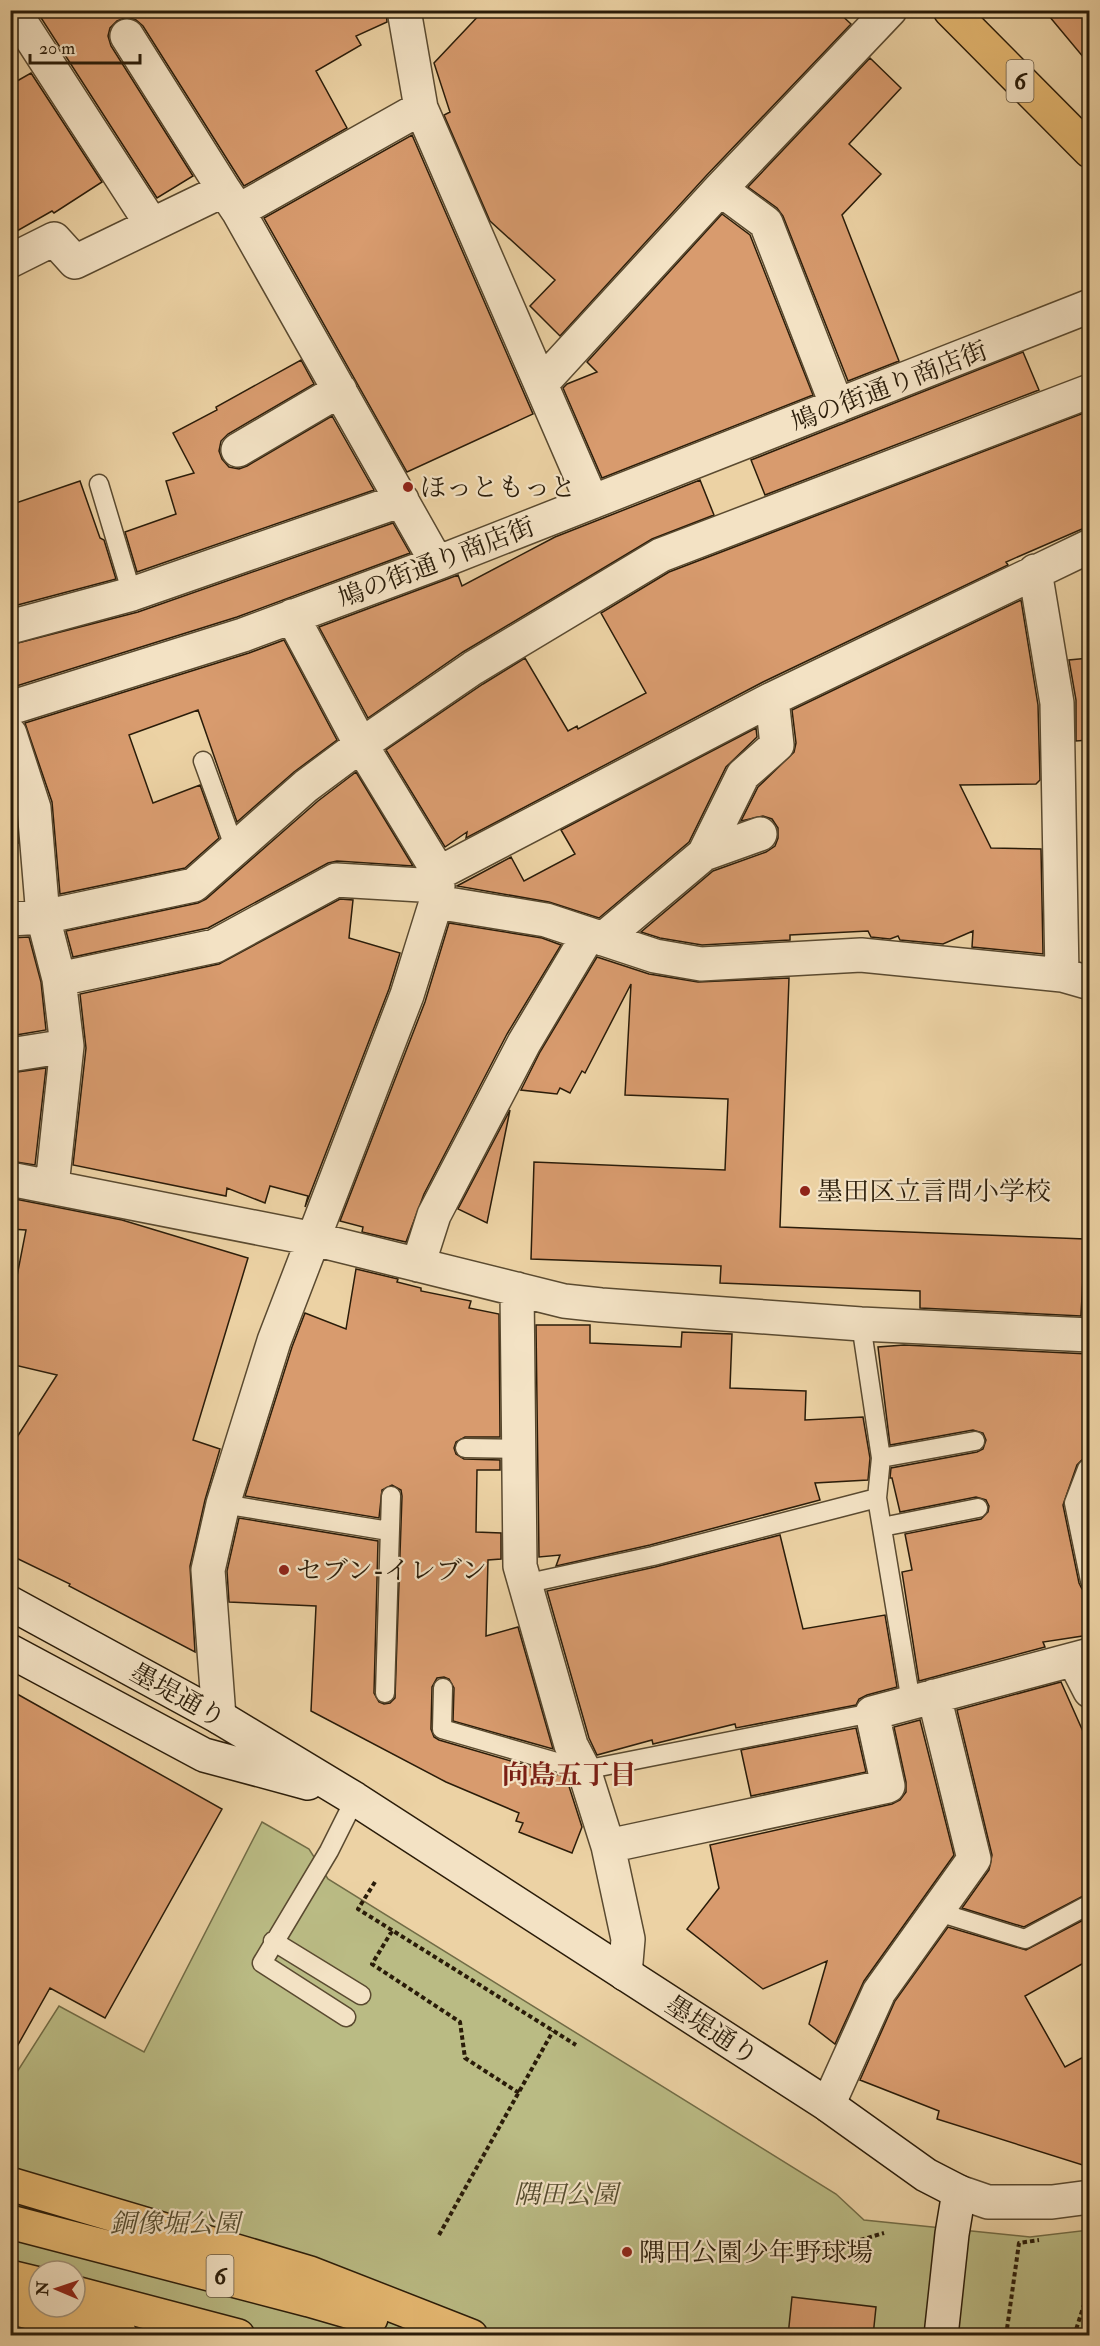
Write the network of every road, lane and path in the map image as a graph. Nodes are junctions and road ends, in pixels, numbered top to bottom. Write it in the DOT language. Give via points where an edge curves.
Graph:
graph roads {
  1 [pos="13,10"];
  2 [pos="404,10"];
  3 [pos="890,10"];
  4 [pos="950,10"];
  5 [pos="128,36"];
  6 [pos="421,108"];
  7 [pos="1089,151"];
  8 [pos="720,189"];
  9 [pos="231,200"];
  10 [pos="152,225"];
  11 [pos="10,261"];
  12 [pos="1087,317"];
  13 [pos="541,384"];
  14 [pos="340,390"];
  15 [pos="1089,391"];
  16 [pos="837,406"];
  17 [pos="238,450"];
  18 [pos="99,484"];
  19 [pos="402,500"];
  20 [pos="592,502"];
  21 [pos="1089,546"];
  22 [pos="437,563"];
  23 [pos="1035,571"];
  24 [pos="132,594"];
  25 [pos="292,616"];
  26 [pos="10,627"];
  27 [pos="772,699"];
  28 [pos="11,712"];
  29 [pos="361,745"];
  30 [pos="203,761"];
  31 [pos="760,834"];
  32 [pos="235,849"];
  33 [pos="704,854"];
  34 [pos="438,887"];
  35 [pos="43,916"];
  36 [pos="10,919"];
  37 [pos="596,937"];
  38 [pos="59,979"];
  39 [pos="1076,979"];
  40 [pos="67,1046"];
  41 [pos="10,1055"];
  42 [pos="11,1179"];
  43 [pos="52,1186"];
  44 [pos="314,1239"];
  45 [pos="418,1265"];
  46 [pos="517,1290"];
  47 [pos="861,1324"];
  48 [pos="1089,1335"];
  49 [pos="975,1441"];
  50 [pos="465,1448"];
  51 [pos="519,1449"];
  52 [pos="881,1458"];
  53 [pos="1089,1468"];
  54 [pos="391,1496"];
  55 [pos="877,1498"];
  56 [pos="223,1504"];
  57 [pos="978,1508"];
  58 [pos="882,1527"];
  59 [pos="389,1531"];
  60 [pos="1089,1581"];
  61 [pos="524,1584"];
  62 [pos="10,1603"];
  63 [pos="10,1651"];
  64 [pos="1082,1658"];
  65 [pos="443,1688"];
  66 [pos="1089,1691"];
  67 [pos="385,1693"];
  68 [pos="922,1699"];
  69 [pos="872,1713"];
  70 [pos="219,1717"];
  71 [pos="584,1770"];
  72 [pos="348,1795"];
  73 [pos="608,1845"];
  74 [pos="375,1882"];
  75 [pos="1089,1904"];
  76 [pos="935,1911"];
  77 [pos="392,1931"];
  78 [pos="273,1941"];
  79 [pos="625,1974"];
  80 [pos="361,1995"];
  81 [pos="346,2017"];
  82 [pos="554,2031"];
  83 [pos="576,2045"];
  84 [pos="519,2093"];
  85 [pos="828,2105"];
  86 [pos="10,2184"];
  87 [pos="959,2192"];
  88 [pos="1089,2196"];
  89 [pos="10,2222"];
  90 [pos="884,2233"];
  91 [pos="439,2235"];
  92 [pos="1019,2243"];
  93 [pos="809,2248"];
  94 [pos="10,2277"];
  95 [pos="27,2281"];
  96 [pos="1089,2286"];
  97 [pos="87,2296"];
  98 [pos="10,2307"];
  99 [pos="121,2336"];
  100 [pos="238,2336"];
  101 [pos="428,2336"];
  102 [pos="471,2336"];
  103 [pos="941,2336"];
  104 [pos="1006,2336"];
  105 [pos="1074,2336"];
  1 -- 10 [label="street"];
  2 -- 6 [label="street"];
  3 -- 8 [label="street"];
  4 -- 7 [label="highway, 6"];
  5 -- 9 [label="street"];
  6 -- 9 [label="street"];
  6 -- 13 [label="street"];
  8 -- 13 [label="street"];
  8 -- 16 [label="street" via="765,223"];
  9 -- 10 [label="street"];
  9 -- 14 [label="street"];
  10 -- 11 [label="street" via="75,262 54,239"];
  12 -- 16 [label="street, 鳩の街通り商店街"];
  13 -- 20 [label="street"];
  14 -- 17 [label="street"];
  14 -- 19 [label="street"];
  15 -- 29 [label="street" via="661,555 473,669"];
  16 -- 20 [label="street, 鳩の街通り商店街"];
  18 -- 24 [label="lane"];
  19 -- 22 [label="street"];
  19 -- 24 [label="street"];
  20 -- 22 [label="street, 鳩の街通り商店街"];
  21 -- 23 [label="street"];
  22 -- 25 [label="street, 鳩の街通り商店街"];
  23 -- 27 [label="street"];
  23 -- 39 [label="street" via="1057,703"];
  24 -- 26 [label="street"];
  25 -- 28 [label="street, 鳩の街通り商店街"];
  25 -- 29 [label="street"];
  27 -- 33 [label="street" via="777,745 743,775"];
  27 -- 34 [label="street"];
  28 -- 35 [label="street" via="34,808"];
  29 -- 32 [label="street" via="306,786"];
  29 -- 34 [label="street"];
  30 -- 32 [label="lane"];
  31 -- 33 [label="street"];
  32 -- 35 [label="street" via="194,885"];
  33 -- 37 [label="street"];
  34 -- 37 [label="street"];
  34 -- 38 [label="street" via="336,880 215,946"];
  34 -- 44 [label="street" via="407,995"];
  35 -- 36 [label="street"];
  35 -- 38 [label="street"];
  37 -- 39 [label="street" via="655,956 701,964 861,954"];
  37 -- 45 [label="street" via="524,1043 434,1215"];
  38 -- 40 [label="street"];
  40 -- 41 [label="street"];
  40 -- 43 [label="street"];
  42 -- 43 [label="street"];
  43 -- 44 [label="street"];
  44 -- 45 [label="street"];
  44 -- 56 [label="street" via="274,1341"];
  45 -- 46 [label="street"];
  46 -- 47 [label="street" via="601,1305"];
  46 -- 51 [label="street"];
  47 -- 48 [label="street"];
  47 -- 52 [label="lane"];
  49 -- 52 [label="lane"];
  50 -- 51 [label="lane"];
  51 -- 61 [label="street" via="520,1566"];
  52 -- 55 [label="lane"];
  53 -- 60 [label="lane" via="1074,1503"];
  54 -- 59 [label="lane"];
  55 -- 58 [label="lane"];
  55 -- 61 [label="lane" via="665,1553"];
  56 -- 59 [label="lane"];
  56 -- 70 [label="street" via="208,1570"];
  57 -- 58 [label="lane"];
  58 -- 68 [label="lane"];
  59 -- 67 [label="lane"];
  61 -- 71 [label="street" via="571,1746"];
  62 -- 70 [label="street, 墨堤通り"];
  63 -- 72 [label="street, 墨堤通り" via="204,1755"];
  64 -- 66 [label="street"];
  64 -- 68 [label="street"];
  65 -- 71 [label="lane" via="442,1729"];
  68 -- 69 [label="street"];
  68 -- 76 [label="street" via="974,1859"];
  69 -- 71 [label="lane"];
  69 -- 73 [label="street" via="888,1786"];
  70 -- 72 [label="street, 墨堤通り"];
  71 -- 73 [label="street"];
  72 -- 78 [label="lane" via="328,1851"];
  72 -- 79 [label="street, 墨堤通り"];
  73 -- 79 [label="street" via="627,1939"];
  74 -- 77 [label="path" via="358,1909"];
  75 -- 76 [label="lane" via="1025,1939"];
  76 -- 85 [label="street" via="879,1992"];
  77 -- 82 [label="path"];
  77 -- 84 [label="path" via="372,1964 460,2022 465,2058"];
  78 -- 80 [label="lane"];
  78 -- 81 [label="lane" via="262,1963"];
  79 -- 85 [label="street, 墨堤通り"];
  82 -- 83 [label="path"];
  82 -- 84 [label="path"];
  84 -- 91 [label="path"];
  85 -- 87 [label="street, 墨堤通り" via="926,2175"];
  86 -- 102 [label="highway" via="310,2273"];
  87 -- 88 [label="street, 墨堤通り" via="988,2202 1052,2202"];
  87 -- 103 [label="street"];
  89 -- 101 [label="highway, 6" via="309,2300"];
  90 -- 93 [label="path" via="833,2248"];
  92 -- 104 [label="path"];
  94 -- 95 [label="highway"];
  96 -- 105 [label="path"];
  97 -- 100 [label="highway, 6"];
  98 -- 99 [label="highway"];
}
